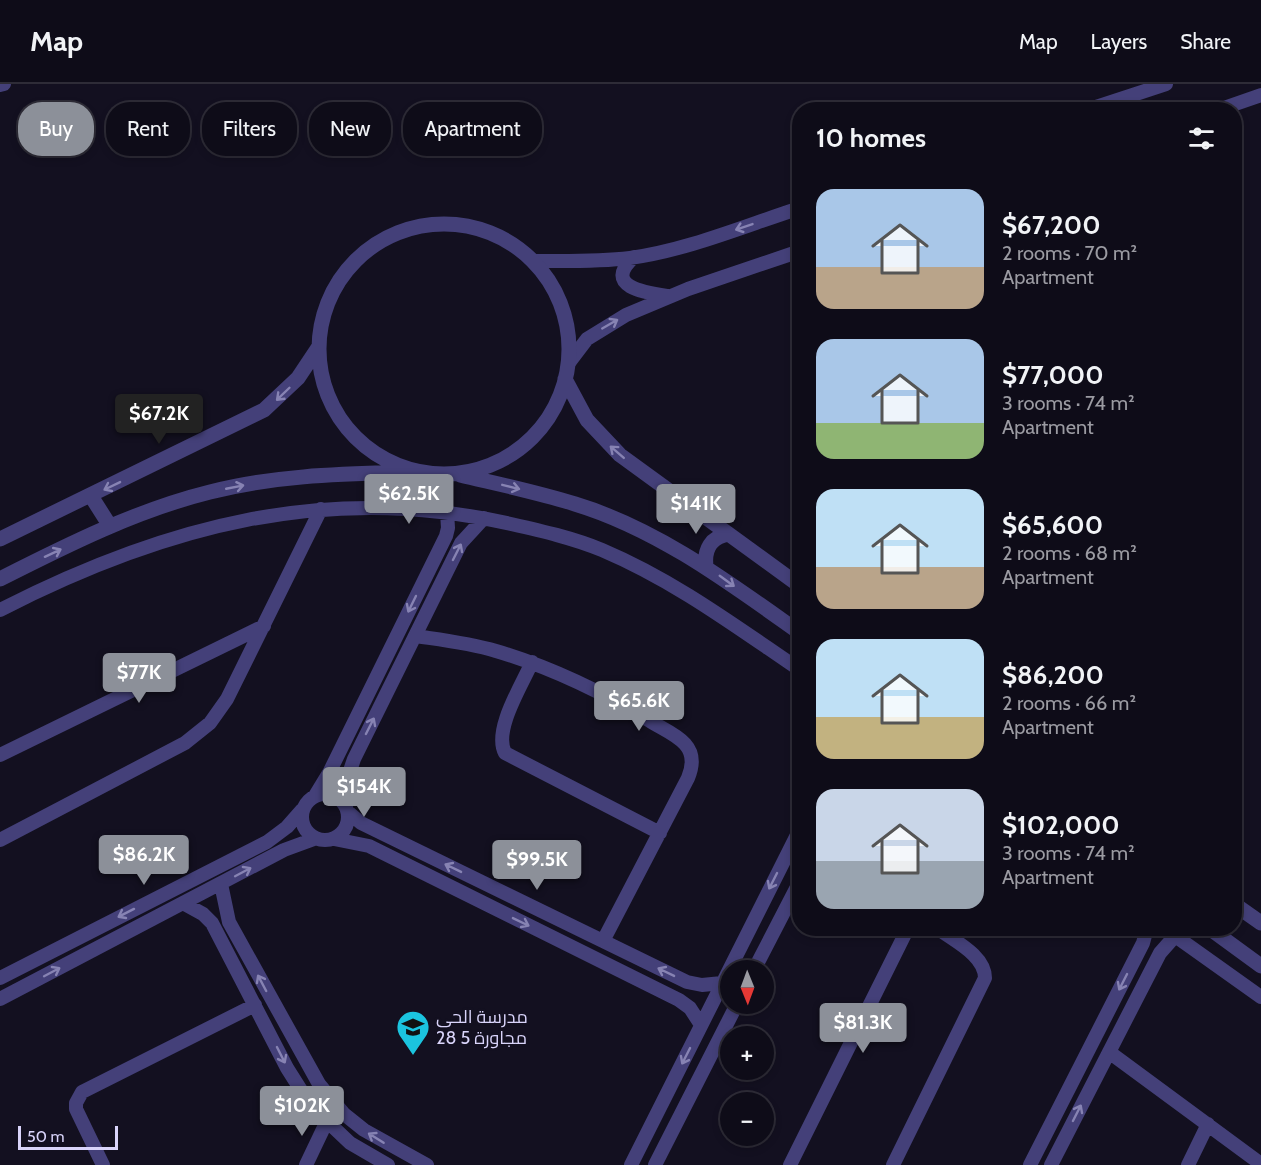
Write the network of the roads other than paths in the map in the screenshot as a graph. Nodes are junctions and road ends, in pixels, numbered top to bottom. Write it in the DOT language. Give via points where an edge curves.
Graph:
graph roads {
  1 [pos="4,84"];
  2 [pos="1166,84"];
  3 [pos="0,85"];
  4 [pos="1261,95"];
  5 [pos="1111,102"];
  6 [pos="1241,102"];
  7 [pos="792,211"];
  8 [pos="792,254"];
  9 [pos="633,257"];
  10 [pos="533,261"];
  11 [pos="669,296"];
  12 [pos="318,348"];
  13 [pos="567,372"];
  14 [pos="419,471"];
  15 [pos="454,473"];
  16 [pos="91,496"];
  17 [pos="321,509"];
  18 [pos="447,512"];
  19 [pos="484,518"];
  20 [pos="110,526"];
  21 [pos="728,534"];
  22 [pos="0,539"];
  23 [pos="706,566"];
  24 [pos="0,579"];
  25 [pos="792,580"];
  26 [pos="0,610"];
  27 [pos="264,626"];
  28 [pos="792,627"];
  29 [pos="415,636"];
  30 [pos="532,662"];
  31 [pos="792,665"];
  32 [pos="0,755"];
  33 [pos="315,796"];
  34 [pos="344,805"];
  35 [pos="302,810"];
  36 [pos="660,833"];
  37 [pos="314,839"];
  38 [pos="334,839"];
  39 [pos="0,840"];
  40 [pos="792,845"];
  41 [pos="220,884"];
  42 [pos="792,896"];
  43 [pos="183,903"];
  44 [pos="1242,910"];
  45 [pos="1261,923"];
  46 [pos="904,936"];
  47 [pos="948,936"];
  48 [pos="1145,936"];
  49 [pos="1168,936"];
  50 [pos="1176,936"];
  51 [pos="1220,936"];
  52 [pos="603,941"];
  53 [pos="734,960"];
  54 [pos="759,960"];
  55 [pos="1261,966"];
  56 [pos="1,976"];
  57 [pos="720,983"];
  58 [pos="720,987"];
  59 [pos="1261,997"];
  60 [pos="0,999"];
  61 [pos="255,1005"];
  62 [pos="732,1014"];
  63 [pos="701,1025"];
  64 [pos="1109,1052"];
  65 [pos="326,1123"];
  66 [pos="1208,1124"];
  67 [pos="1261,1164"];
  68 [pos="103,1165"];
  69 [pos="306,1165"];
  70 [pos="388,1165"];
  71 [pos="428,1165"];
  72 [pos="630,1165"];
  73 [pos="655,1165"];
  74 [pos="790,1165"];
  75 [pos="893,1165"];
  76 [pos="1030,1165"];
  77 [pos="1051,1165"];
  78 [pos="1188,1165"];
  1 -- 3 [label="street"];
  2 -- 5 [label="street"];
  4 -- 6 [label="street"];
  7 -- 9 [label="street, one-way"];
  8 -- 11 [label="street"];
  9 -- 10 [label="street" via="595,262"];
  9 -- 11 [label="street" via="623,271 627,285"];
  10 -- 12 [label="street" via="505,240 473,227 439,224 405,230 373,245 348,268 323,314"];
  10 -- 13 [label="street" via="559,301 568,332"];
  13 -- 11 [label="street, one-way" via="587,339 626,315"];
  12 -- 14 [label="street" via="328,398 346,428 372,451"];
  12 -- 16 [label="street, one-way" via="298,378 264,410"];
  13 -- 15 [label="street" via="547,418 518,449 488,466"];
  21 -- 13 [label="street, one-way" via="602,439 578,406"];
  14 -- 15 [label="street"];
  20 -- 14 [label="street, one-way" via="199,495 266,481"];
  15 -- 23 [label="street, one-way" via="577,504"];
  16 -- 20 [label="street"];
  16 -- 22 [label="street"];
  17 -- 18 [label="street"];
  17 -- 26 [label="street" via="252,517 185,533 114,557"];
  17 -- 27 [label="street"];
  18 -- 19 [label="street"];
  18 -- 33 [label="street, one-way" via="446,536"];
  29 -- 19 [label="street, one-way" via="464,538"];
  19 -- 31 [label="street" via="551,533 601,550 662,579"];
  24 -- 20 [label="street, one-way"];
  21 -- 23 [label="street" via="707,548"];
  21 -- 25 [label="street"];
  23 -- 28 [label="street, one-way"];
  27 -- 32 [label="street"];
  27 -- 39 [label="street" via="227,699 198,734"];
  29 -- 30 [label="street" via="454,641"];
  34 -- 29 [label="street, one-way" via="354,759"];
  30 -- 36 [label="street" via="630,709 684,743 692,769"];
  30 -- 36 [label="street" via="502,730 501,746 505,753"];
  33 -- 34 [label="street" via="328,794"];
  33 -- 35 [label="street"];
  34 -- 38 [label="street" via="347,824"];
  52 -- 34 [label="street, one-way" via="361,823"];
  35 -- 37 [label="street" via="304,830"];
  35 -- 56 [label="street, one-way" via="267,842"];
  36 -- 52 [label="street"];
  37 -- 38 [label="street"];
  41 -- 37 [label="street, one-way" via="284,849"];
  38 -- 63 [label="street, one-way" via="369,846 678,1000 690,1008"];
  40 -- 53 [label="street, one-way"];
  41 -- 43 [label="street"];
  71 -- 41 [label="street, one-way" via="364,1130 344,1114 319,1084 229,922"];
  42 -- 54 [label="street"];
  60 -- 43 [label="street, one-way"];
  43 -- 61 [label="street" via="212,923"];
  44 -- 45 [label="street"];
  46 -- 74 [label="street"];
  47 -- 75 [label="street" via="979,959 985,978"];
  48 -- 76 [label="street, one-way"];
  49 -- 64 [label="street"];
  50 -- 59 [label="street"];
  51 -- 55 [label="street"];
  57 -- 52 [label="street, one-way" via="687,982"];
  58 -- 63 [label="street"];
  61 -- 65 [label="street, one-way" via="298,1088"];
  61 -- 68 [label="street" via="82,1092 76,1109"];
  62 -- 73 [label="street"];
  63 -- 72 [label="street, one-way"];
  64 -- 66 [label="street"];
  77 -- 64 [label="street, one-way"];
  65 -- 69 [label="street"];
  65 -- 70 [label="street" via="350,1143"];
  66 -- 67 [label="street"];
  66 -- 78 [label="street"];
}
